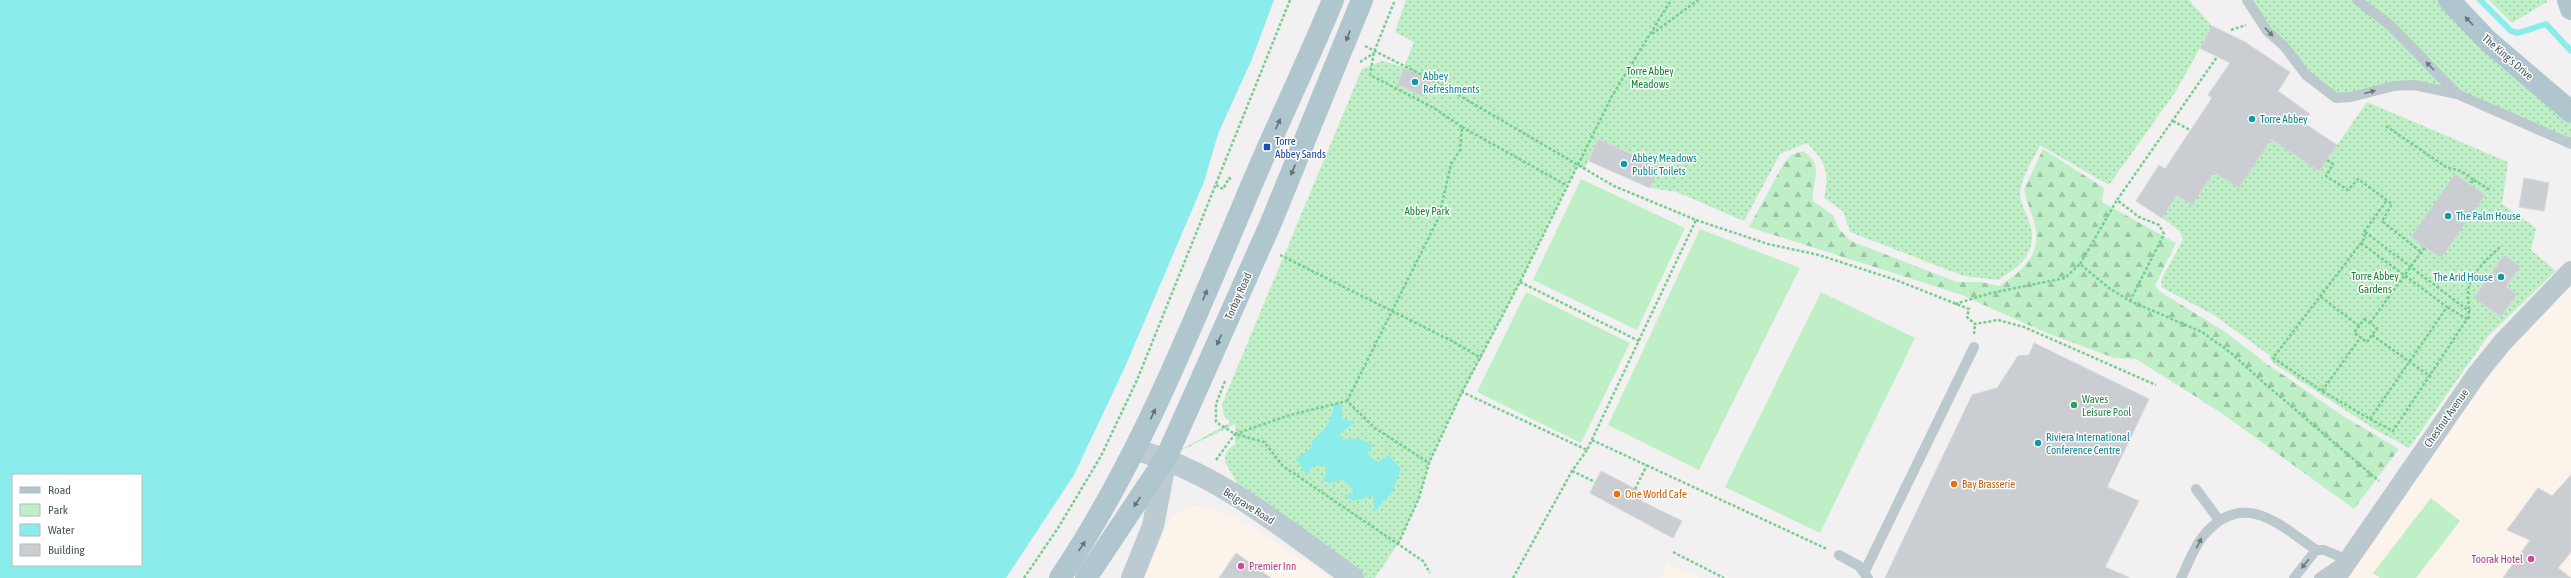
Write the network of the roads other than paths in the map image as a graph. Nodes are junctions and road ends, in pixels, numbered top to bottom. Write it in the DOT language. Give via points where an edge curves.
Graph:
graph roads {
  1 [pos="1333,0"];
  2 [pos="1362,0"];
  3 [pos="2247,0"];
  4 [pos="2357,0"];
  5 [pos="2448,0"];
  6 [pos="2568,0"];
  7 [pos="2571,9"];
  8 [pos="2457,94"];
  9 [pos="2571,112"];
  10 [pos="2571,144"];
  11 [pos="2571,271"];
  12 [pos="1974,347"];
  13 [pos="1136,450"];
  14 [pos="1166,458"];
  15 [pos="2196,488"];
  16 [pos="2219,520"];
  17 [pos="2316,550"];
  18 [pos="1840,555"];
  19 [pos="2348,560"];
  20 [pos="1866,576"];
  21 [pos="1060,578"];
  22 [pos="1086,578"];
  23 [pos="1132,578"];
  24 [pos="1353,578"];
  25 [pos="2181,578"];
  26 [pos="2294,578"];
  27 [pos="2319,578"];
  28 [pos="2336,578"];
  13 -- 1 [label="main road, one-way" via="1181,354 1267,147"];
  2 -- 14 [label="main road, Torbay Road, one-way" via="1270,225"];
  3 -- 8 [label="lane, one-way" via="2267,31 2284,46 2306,74 2336,98 2351,97 2394,86 2414,85"];
  8 -- 4 [label="lane, one-way" via="2390,25"];
  9 -- 5 [label="main road, The King's Drive, one-way" via="2487,40"];
  6 -- 7 [label="main road"];
  8 -- 10 [label="lane"];
  11 -- 19 [label="street, Chestnut Avenue" via="2502,343"];
  12 -- 20 [label="lane"];
  13 -- 14 [label="street, Belgrave Road"];
  21 -- 13 [label="main road, one-way" via="1090,534"];
  14 -- 22 [label="main road, Torbay Road, one-way"];
  14 -- 23 [label="street" via="1153,526"];
  14 -- 24 [label="street, Belgrave Road" via="1250,505"];
  15 -- 16 [label="lane"];
  16 -- 17 [label="lane" via="2240,511 2261,514"];
  25 -- 16 [label="lane, one-way" via="2202,536"];
  17 -- 19 [label="lane" via="2324,550"];
  17 -- 26 [label="lane, one-way"];
  18 -- 20 [label="lane" via="1859,566"];
  19 -- 27 [label="lane" via="2334,566"];
  19 -- 28 [label="street, Chestnut Avenue"];
}
